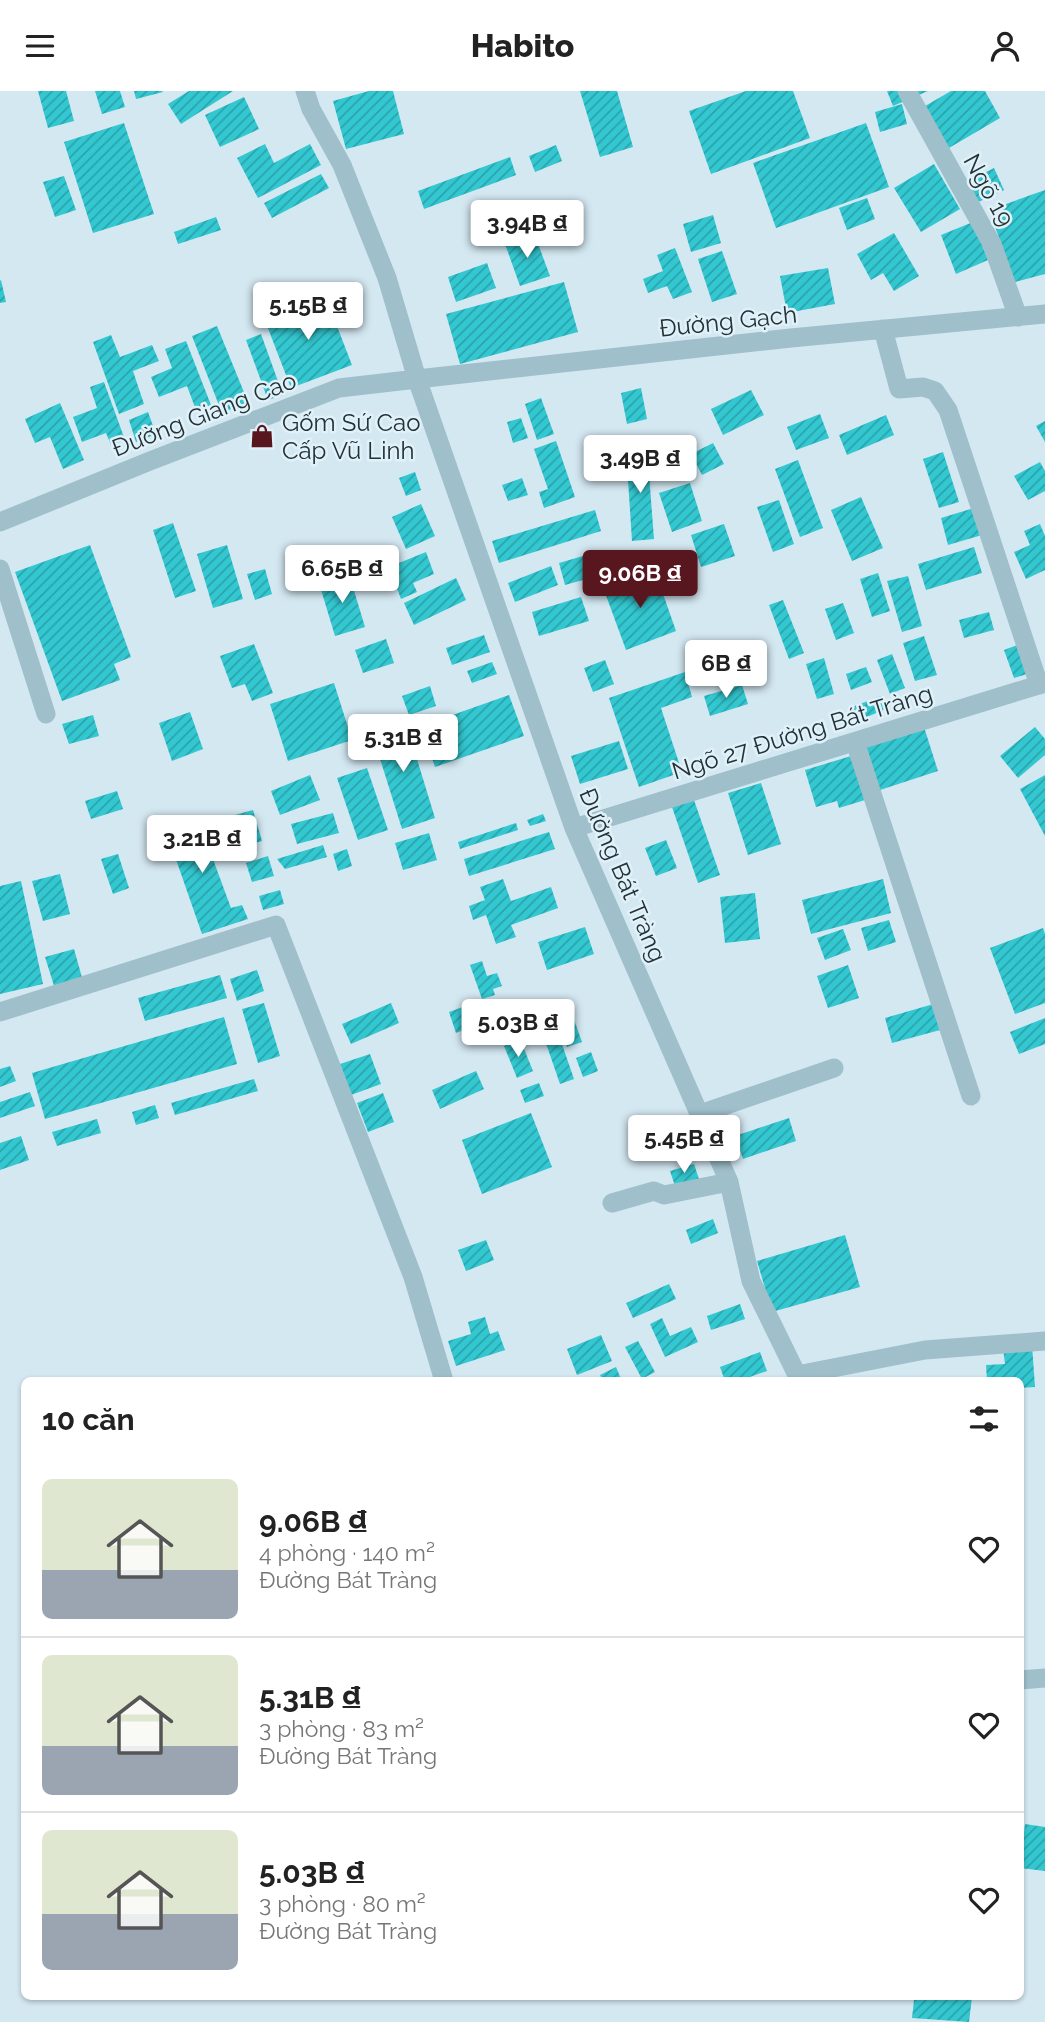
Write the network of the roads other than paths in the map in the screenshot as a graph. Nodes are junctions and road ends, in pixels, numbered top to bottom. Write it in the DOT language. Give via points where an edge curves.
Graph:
graph roads {
  1 [pos="305,91"];
  2 [pos="908,91"];
  3 [pos="1045,314"];
  4 [pos="1017,317"];
  5 [pos="883,329"];
  6 [pos="417,379"];
  7 [pos="0,522"];
  8 [pos="0,569"];
  9 [pos="1042,684"];
  10 [pos="46,714"];
  11 [pos="855,742"];
  12 [pos="574,828"];
  13 [pos="0,1013"];
  14 [pos="834,1068"];
  15 [pos="971,1096"];
  16 [pos="700,1114"];
  17 [pos="729,1182"];
  18 [pos="612,1203"];
  19 [pos="1045,1341"];
  20 [pos="443,1377"];
  21 [pos="799,1377"];
  22 [pos="804,1377"];
  23 [pos="1045,1678"];
  24 [pos="1024,1680"];
  1 -- 6 [label="street" via="342,165 387,278"];
  2 -- 4 [label="street, Ngõ 19" via="992,244"];
  3 -- 4 [label="street, Đường Gạch"];
  4 -- 5 [label="street, Đường Gạch"];
  5 -- 6 [label="street, Đường Gạch"];
  5 -- 9 [label="street" via="899,389 935,391 948,410"];
  6 -- 7 [label="street, Đường Giang Cao" via="339,388"];
  6 -- 12 [label="street, Đường Bát Tràng"];
  8 -- 10 [label="street"];
  9 -- 11 [label="street, Ngõ 27 Đường Bát Tràng"];
  11 -- 12 [label="street, Ngõ 27 Đường Bát Tràng"];
  11 -- 15 [label="street"];
  12 -- 16 [label="street, Đường Bát Tràng"];
  13 -- 20 [label="street" via="276,925 413,1277"];
  14 -- 16 [label="street"];
  16 -- 17 [label="street, Đường Bát Tràng"];
  17 -- 18 [label="street" via="664,1195 654,1191"];
  17 -- 21 [label="street, Đường Bát Tràng" via="751,1281"];
  19 -- 22 [label="street" via="925,1350"];
  23 -- 24 [label="street"];
}
